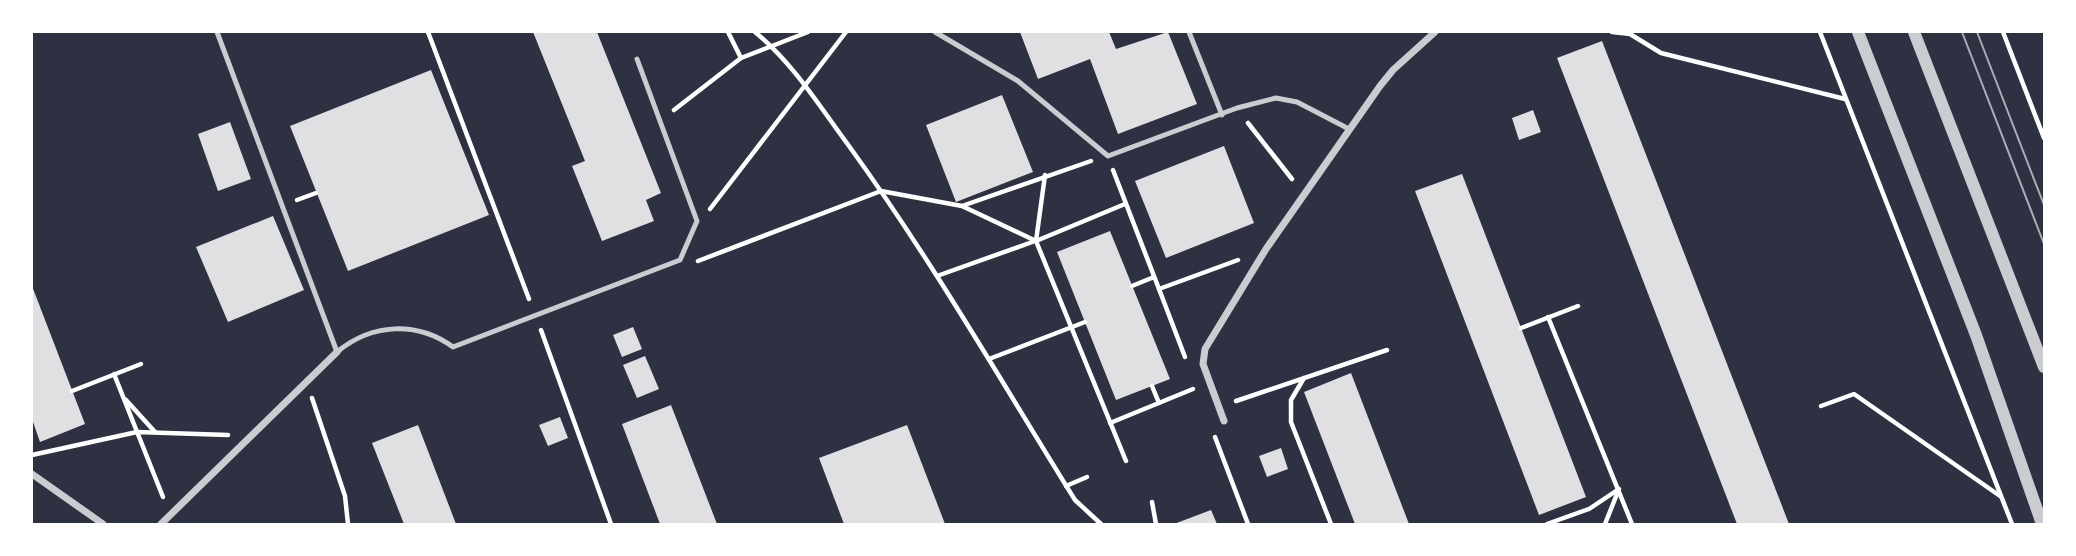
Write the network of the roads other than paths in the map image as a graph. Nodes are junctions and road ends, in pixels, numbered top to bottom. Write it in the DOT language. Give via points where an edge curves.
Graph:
graph roads {
  1 [pos="217,32"];
  2 [pos="935,32"];
  3 [pos="1189,32"];
  4 [pos="1435,32"];
  5 [pos="1858,32"];
  6 [pos="1914,32"];
  7 [pos="637,60"];
  8 [pos="1222,115"];
  9 [pos="1349,128"];
  10 [pos="337,352"];
  11 [pos="2045,367"];
  12 [pos="1224,421"];
  13 [pos="32,474"];
  14 [pos="103,524"];
  15 [pos="161,524"];
  16 [pos="2042,524"];
  1 -- 10 [label="lane"];
  2 -- 8 [label="lane" via="1018,81 1108,156"];
  3 -- 8 [label="lane"];
  4 -- 9 [label="street" via="1393,69"];
  5 -- 16 [label="street" via="1983,353"];
  6 -- 11 [label="street"];
  7 -- 10 [label="lane" via="697,221 680,260 453,347 428,332 400,328 364,335"];
  8 -- 9 [label="lane" via="1276,98 1297,102"];
  9 -- 12 [label="street" via="1205,349 1203,363"];
  10 -- 15 [label="street"];
  13 -- 14 [label="street"];
}
